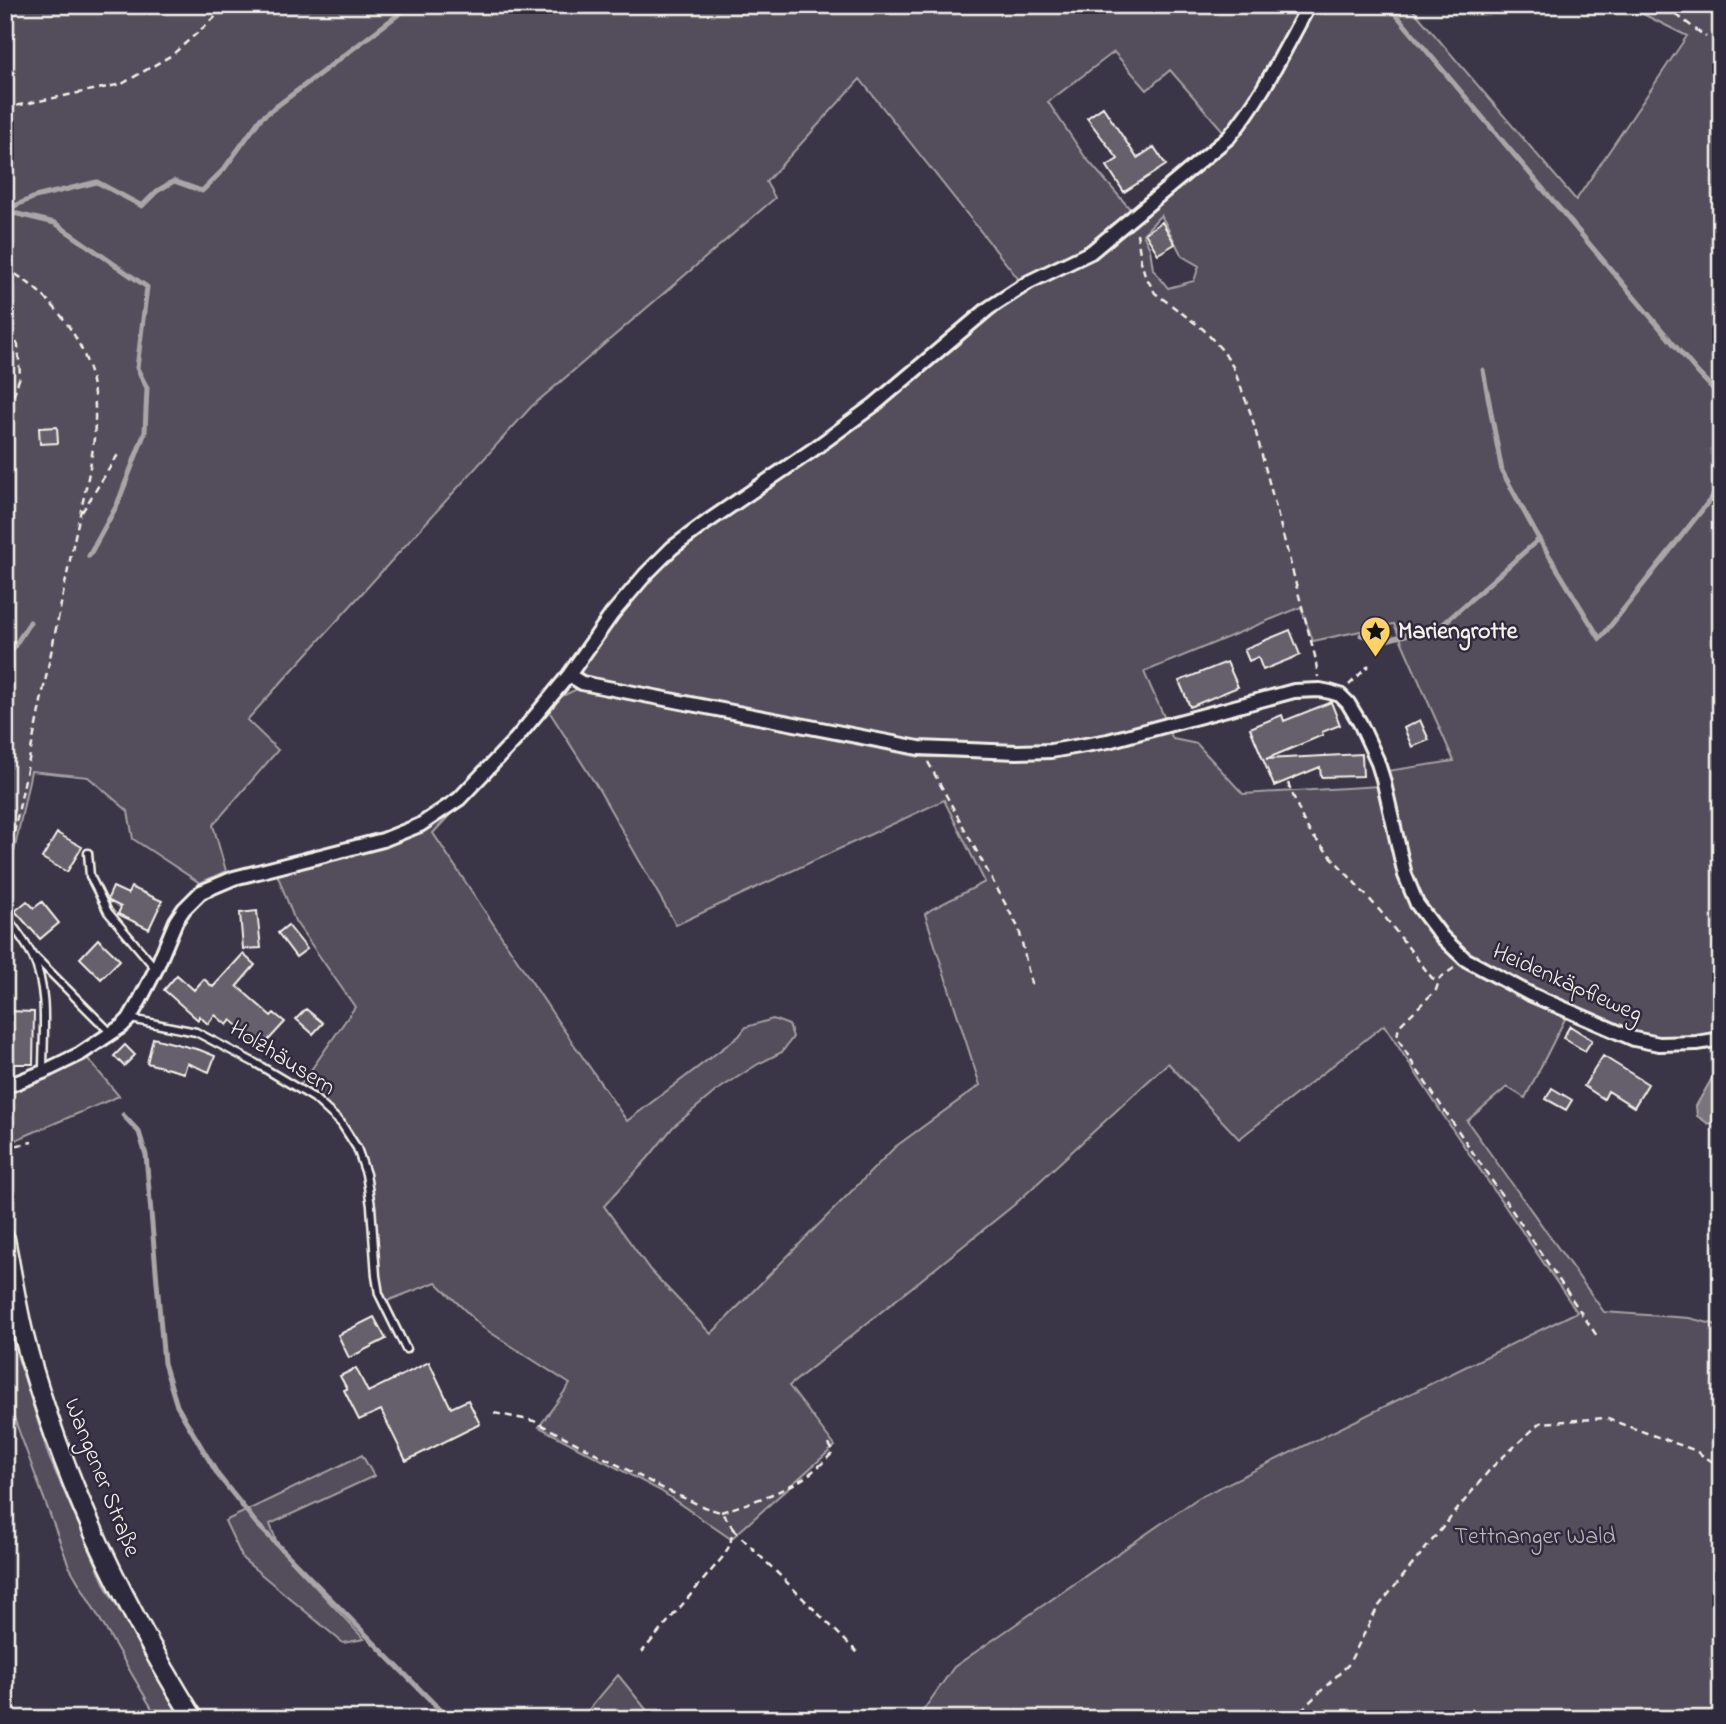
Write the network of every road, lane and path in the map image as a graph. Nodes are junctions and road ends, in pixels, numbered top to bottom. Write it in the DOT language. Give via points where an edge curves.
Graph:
graph roads {
  1 [pos="229,5"];
  2 [pos="1309,5"];
  3 [pos="1654,5"];
  4 [pos="1706,37"];
  5 [pos="5,108"];
  6 [pos="1132,217"];
  7 [pos="5,268"];
  8 [pos="5,321"];
  9 [pos="5,422"];
  10 [pos="119,453"];
  11 [pos="80,514"];
  12 [pos="1369,664"];
  13 [pos="569,675"];
  14 [pos="1320,690"];
  15 [pos="1340,695"];
  16 [pos="919,748"];
  17 [pos="1288,783"];
  18 [pos="88,853"];
  19 [pos="5,877"];
  20 [pos="5,915"];
  21 [pos="32,954"];
  22 [pos="156,969"];
  23 [pos="1032,988"];
  24 [pos="129,1018"];
  25 [pos="112,1034"];
  26 [pos="1721,1039"];
  27 [pos="43,1072"];
  28 [pos="5,1087"];
  29 [pos="32,1142"];
  30 [pos="5,1148"];
  31 [pos="5,1239"];
  32 [pos="12,1310"];
  33 [pos="1599,1339"];
  34 [pos="406,1349"];
  35 [pos="494,1413"];
  36 [pos="826,1440"];
  37 [pos="1721,1467"];
  38 [pos="720,1512"];
  39 [pos="733,1529"];
  40 [pos="642,1652"];
  41 [pos="859,1654"];
  42 [pos="194,1719"];
  43 [pos="1292,1719"];
  1 -- 5 [label="path" via="172,55 122,84"];
  2 -- 6 [label="street" via="1245,118"];
  3 -- 4 [label="path"];
  6 -- 13 [label="street" via="1091,251 989,308 874,405 672,548 612,614"];
  6 -- 14 [label="path" via="1145,275 1155,293 1203,329 1233,367 1251,414"];
  7 -- 11 [label="path" via="55,309 78,341 91,378 95,410"];
  8 -- 9 [label="path" via="18,345 20,376"];
  10 -- 11 [label="path"];
  11 -- 19 [label="path"];
  12 -- 15 [label="path"];
  13 -- 16 [label="street" via="582,683"];
  13 -- 22 [label="street" via="460,799 420,825 383,840 234,878 201,891 184,909"];
  14 -- 15 [label="street"];
  14 -- 16 [label="street" via="1294,691 1108,741 1051,751"];
  15 -- 26 [label="street, Heidenkäpfleweg" via="1360,723 1377,760 1405,875 1417,904 1465,959 1530,994 1634,1039 1659,1044"];
  16 -- 23 [label="path" via="1019,929"];
  17 -- 33 [label="path" via="1311,834 1432,978 1440,978 1436,990 1399,1026 1397,1037"];
  18 -- 22 [label="lane" via="90,876 108,912"];
  20 -- 21 [label="lane"];
  21 -- 25 [label="lane"];
  21 -- 27 [label="lane" via="44,1007"];
  22 -- 24 [label="street"];
  24 -- 25 [label="street"];
  24 -- 34 [label="lane, Holzhäusern" via="196,1032 314,1098 341,1123 366,1174 379,1294"];
  25 -- 27 [label="street"];
  27 -- 28 [label="street"];
  29 -- 30 [label="path"];
  31 -- 32 [label="main road, Wangener Straße"];
  32 -- 42 [label="main road, Wangener Straße" via="67,1471 100,1547 147,1641"];
  35 -- 38 [label="path" via="534,1421 664,1489"];
  36 -- 38 [label="path" via="834,1452 812,1473"];
  37 -- 43 [label="path" via="1694,1450 1605,1418 1540,1423 1491,1468 1378,1607 1348,1665"];
  38 -- 39 [label="path"];
  39 -- 40 [label="path" via="722,1558"];
  39 -- 41 [label="path"];
}
